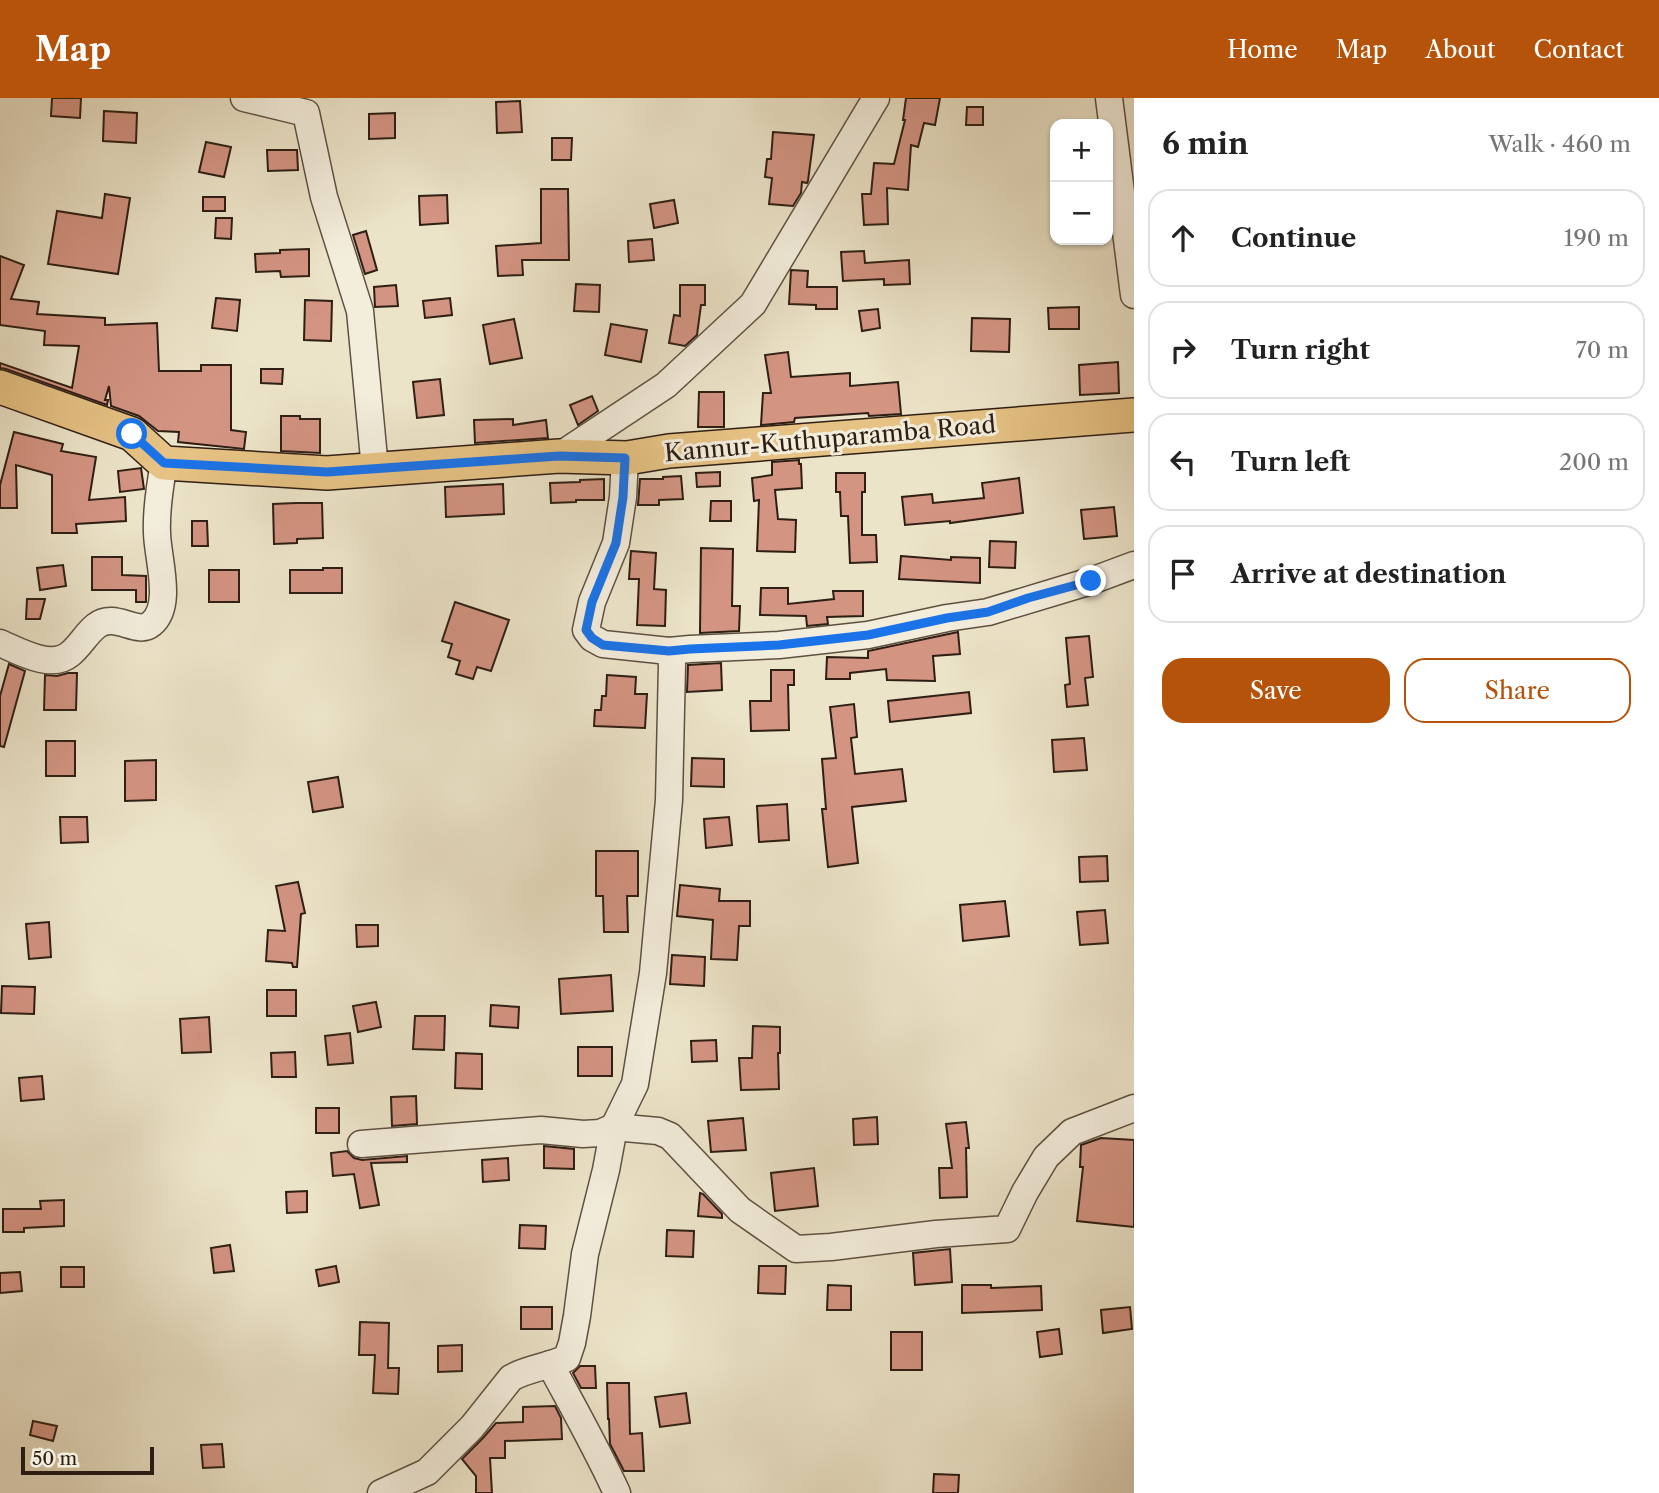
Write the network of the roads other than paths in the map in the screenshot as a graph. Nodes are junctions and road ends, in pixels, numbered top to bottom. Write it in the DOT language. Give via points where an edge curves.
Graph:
graph roads {
  1 [pos="244,98"];
  2 [pos="876,98"];
  3 [pos="1109,98"];
  4 [pos="1134,295"];
  5 [pos="0,387"];
  6 [pos="1134,415"];
  7 [pos="559,456"];
  8 [pos="625,458"];
  9 [pos="164,463"];
  10 [pos="375,469"];
  11 [pos="1134,565"];
  12 [pos="0,643"];
  13 [pos="669,651"];
  14 [pos="1134,1108"];
  15 [pos="614,1127"];
  16 [pos="361,1144"];
  17 [pos="550,1364"];
  18 [pos="381,1493"];
  19 [pos="617,1493"];
  1 -- 10 [label="street" via="306,113 324,197 360,312"];
  2 -- 7 [label="street" via="753,304 666,385"];
  3 -- 4 [label="street"];
  5 -- 9 [label="main road" via="132,434"];
  6 -- 8 [label="main road, Kannur-Kuthuparamba Road"];
  7 -- 8 [label="main road, Kannur-Kuthuparamba Road"];
  7 -- 10 [label="main road, Kannur-Kuthuparamba Road"];
  8 -- 13 [label="street" via="616,543 586,630 603,645"];
  9 -- 10 [label="main road, Kannur-Kuthuparamba Road" via="327,472"];
  9 -- 12 [label="street" via="157,532 163,581 161,611 154,622 138,627 107,620 59,660 42,659"];
  11 -- 13 [label="street" via="988,612 868,635"];
  13 -- 15 [label="street" via="669,800 653,973 635,1084"];
  14 -- 15 [label="street" via="1072,1132 1046,1157 1007,1229 796,1249 740,1210 670,1136"];
  15 -- 16 [label="street" via="600,1133 541,1130"];
  15 -- 17 [label="street" via="585,1254 572,1343 567,1358"];
  17 -- 18 [label="street" via="511,1378 472,1427 427,1472"];
  17 -- 19 [label="street"];
}
